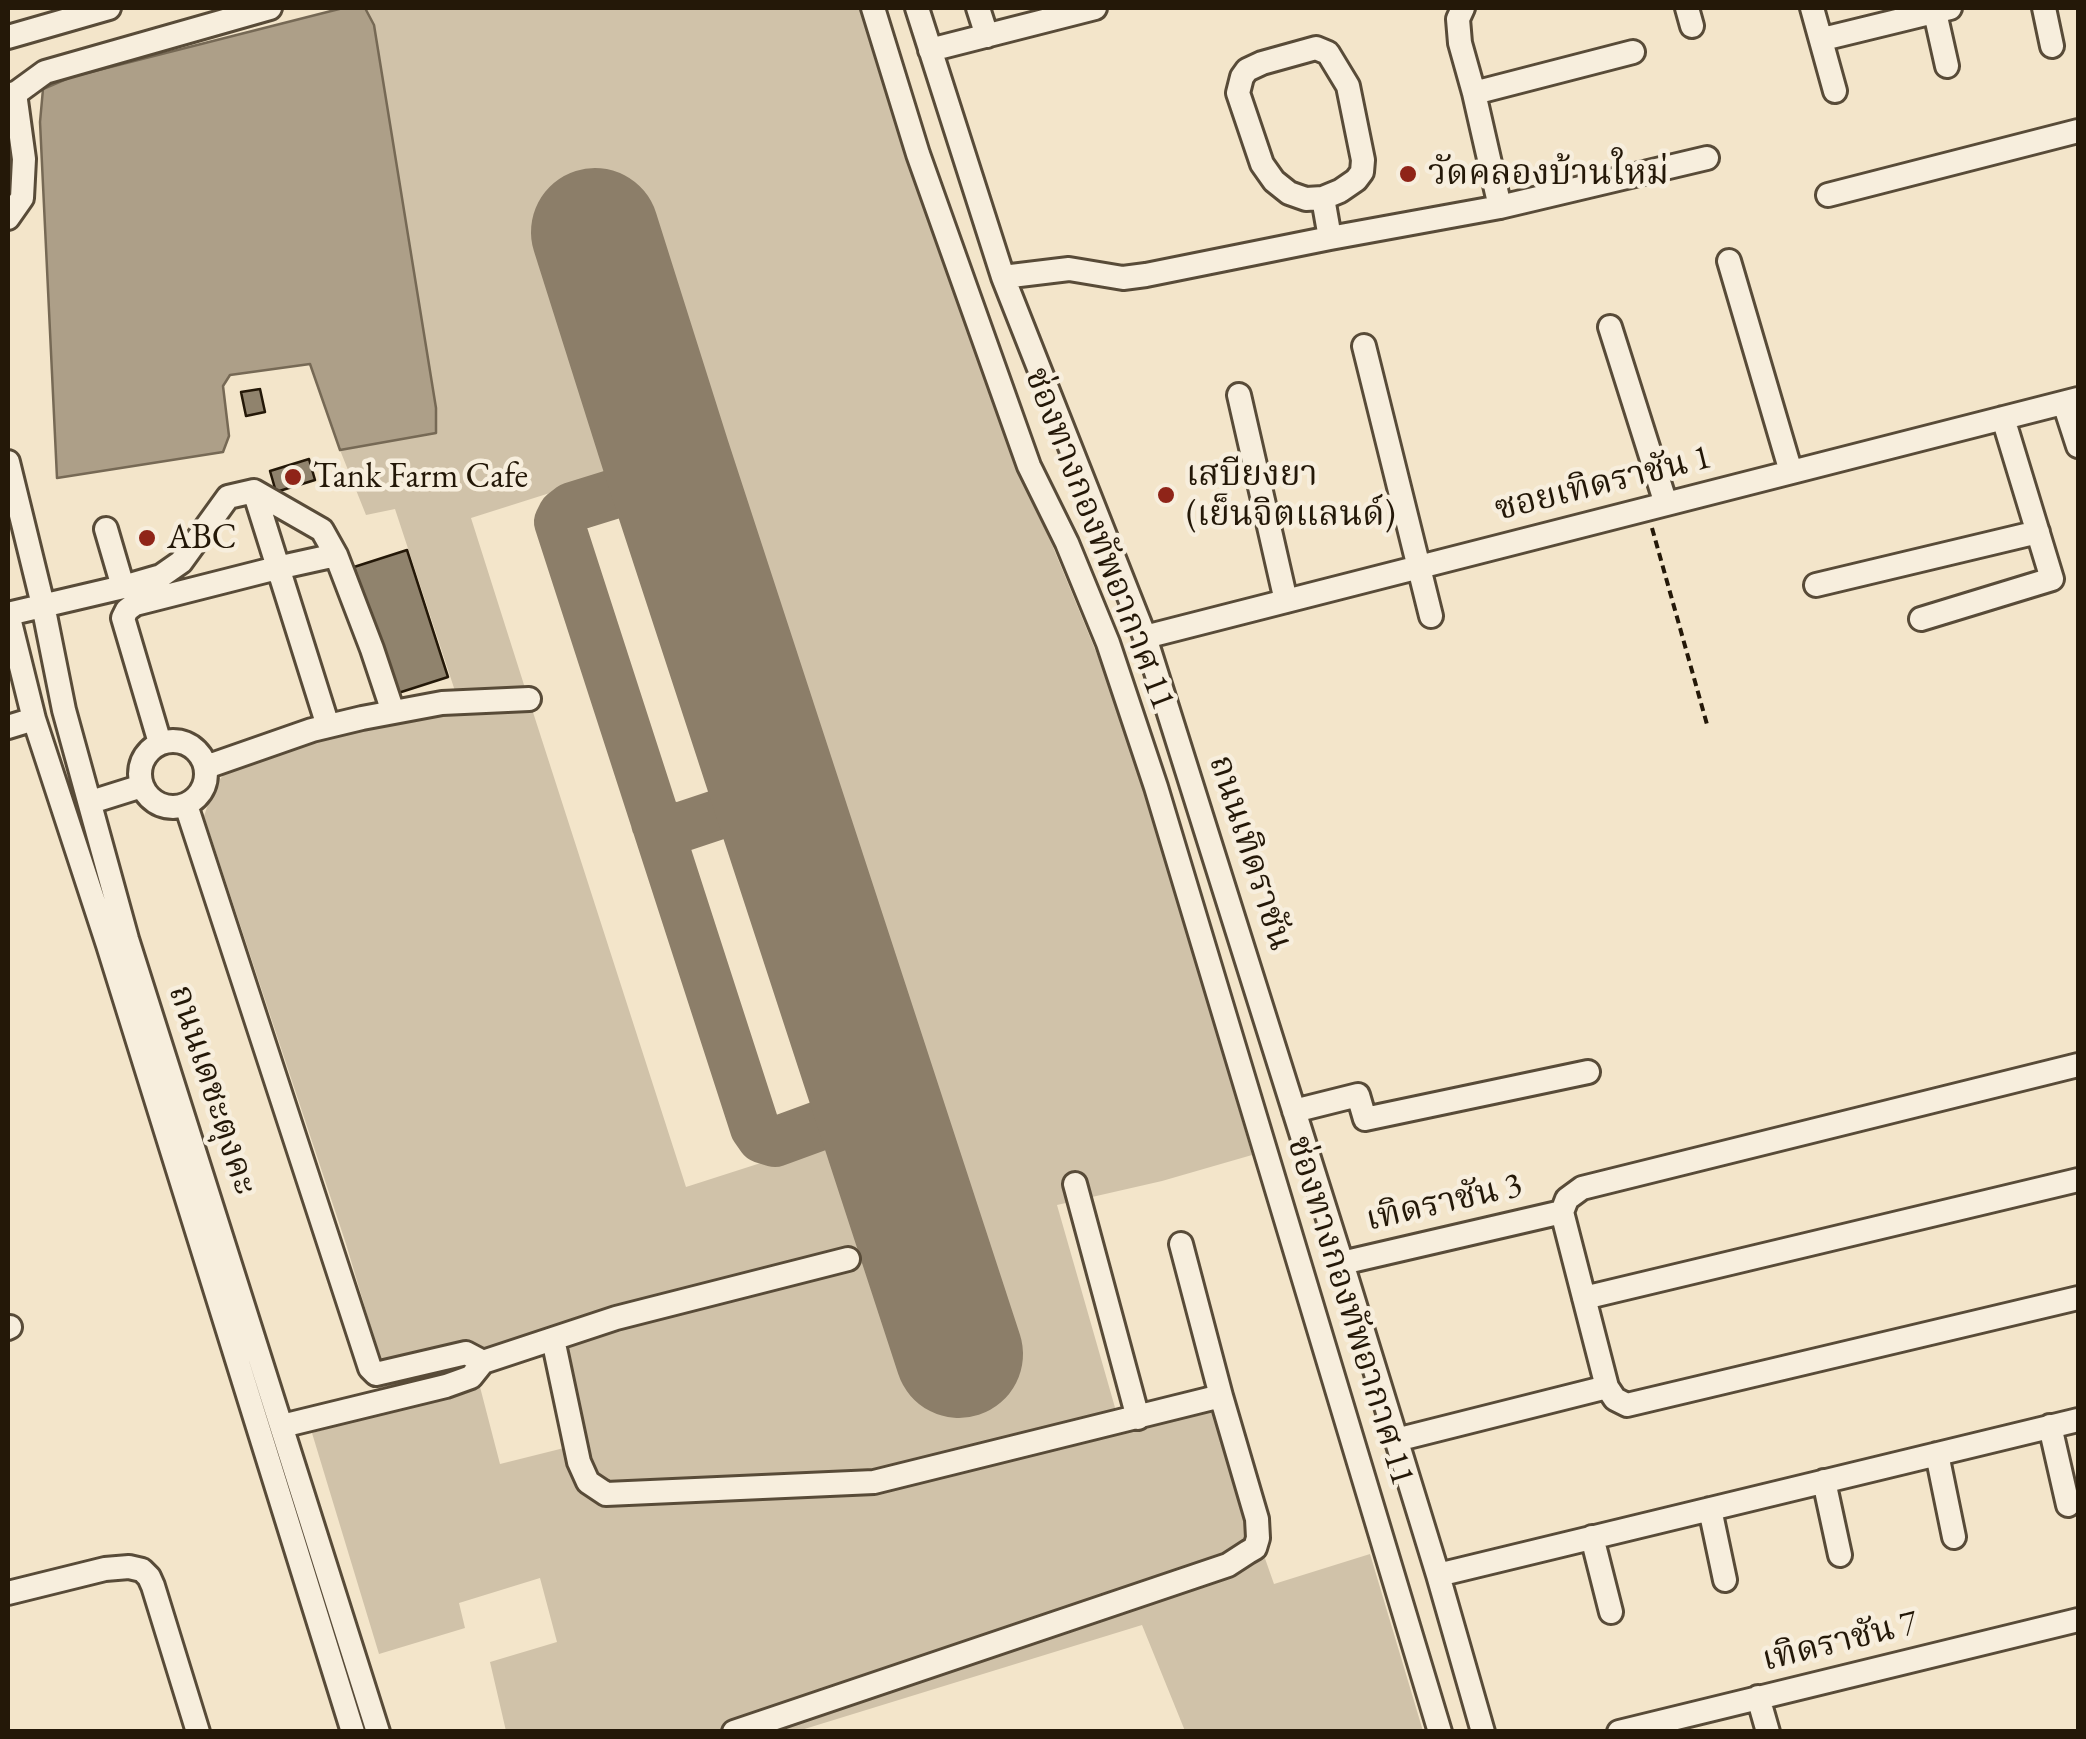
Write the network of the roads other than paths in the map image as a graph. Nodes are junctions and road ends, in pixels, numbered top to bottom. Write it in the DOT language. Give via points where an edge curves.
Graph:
graph roads {
  1 [pos="109,8"];
  2 [pos="270,8"];
  3 [pos="872,8"];
  4 [pos="917,8"];
  5 [pos="978,8"];
  6 [pos="1096,8"];
  7 [pos="1464,8"];
  8 [pos="1812,8"];
  9 [pos="2044,8"];
  10 [pos="1940,9"];
  11 [pos="8,36"];
  12 [pos="987,36"];
  13 [pos="1823,40"];
  14 [pos="2052,46"];
  15 [pos="930,50"];
  16 [pos="1632,52"];
  17 [pos="1947,66"];
  18 [pos="1836,90"];
  19 [pos="1474,92"];
  20 [pos="11,96"];
  21 [pos="2078,131"];
  22 [pos="1706,158"];
  23 [pos="1828,195"];
  24 [pos="1323,198"];
  25 [pos="1500,207"];
  26 [pos="8,218"];
  27 [pos="1330,238"];
  28 [pos="1729,261"];
  29 [pos="1003,277"];
  30 [pos="1610,327"];
  31 [pos="1364,346"];
  32 [pos="1239,395"];
  33 [pos="2071,401"];
  34 [pos="2003,418"];
  35 [pos="2078,446"];
  36 [pos="8,462"];
  37 [pos="1791,472"];
  38 [pos="254,491"];
  39 [pos="1656,507"];
  40 [pos="106,530"];
  41 [pos="2038,532"];
  42 [pos="336,556"];
  43 [pos="1418,567"];
  44 [pos="277,568"];
  45 [pos="1816,585"];
  46 [pos="122,587"];
  47 [pos="1286,601"];
  48 [pos="43,605"];
  49 [pos="8,614"];
  50 [pos="1430,616"];
  51 [pos="1921,619"];
  52 [pos="1144,637"];
  53 [pos="529,698"];
  54 [pos="393,712"];
  55 [pos="34,719"];
  56 [pos="328,726"];
  57 [pos="8,727"];
  58 [pos="160,743"];
  59 [pos="206,767"];
  60 [pos="142,786"];
  61 [pos="91,802"];
  62 [pos="186,804"];
  63 [pos="2078,1065"];
  64 [pos="1588,1072"];
  65 [pos="1294,1111"];
  66 [pos="2078,1180"];
  67 [pos="1075,1184"];
  68 [pos="1562,1212"];
  69 [pos="1181,1244"];
  70 [pos="848,1259"];
  71 [pos="1342,1263"];
  72 [pos="1584,1298"];
  73 [pos="2078,1298"];
  74 [pos="552,1340"];
  75 [pos="483,1362"];
  76 [pos="1606,1388"];
  77 [pos="1221,1396"];
  78 [pos="1138,1418"];
  79 [pos="2078,1420"];
  80 [pos="282,1426"];
  81 [pos="2050,1426"];
  82 [pos="1396,1440"];
  83 [pos="1937,1454"];
  84 [pos="1824,1481"];
  85 [pos="2068,1505"];
  86 [pos="1710,1509"];
  87 [pos="1592,1537"];
  88 [pos="1954,1537"];
  89 [pos="1840,1554"];
  90 [pos="1438,1574"];
  91 [pos="1725,1580"];
  92 [pos="8,1593"];
  93 [pos="1611,1612"];
  94 [pos="2078,1620"];
  95 [pos="1758,1698"];
  96 [pos="198,1732"];
  97 [pos="354,1732"];
  98 [pos="378,1732"];
  99 [pos="734,1732"];
  100 [pos="1440,1732"];
  101 [pos="1483,1732"];
  102 [pos="1619,1732"];
  103 [pos="1768,1732"];
  1 -- 11 [label="street"];
  2 -- 20 [label="street" via="45,72"];
  3 -- 100 [label="street, ช่องทางกองทัพอากาศ 11" via="1029,466 1108,643 1156,787"];
  4 -- 15 [label="street, ถนนเทิดราชัน"];
  5 -- 12 [label="street"];
  6 -- 12 [label="street"];
  7 -- 19 [label="street" via="1460,43"];
  8 -- 13 [label="street"];
  9 -- 14 [label="street"];
  10 -- 13 [label="street"];
  10 -- 17 [label="street"];
  12 -- 15 [label="street"];
  13 -- 18 [label="street"];
  15 -- 29 [label="street, ถนนเทิดราชัน"];
  16 -- 19 [label="street"];
  19 -- 25 [label="street"];
  20 -- 26 [label="street" via="24,159 22,198"];
  21 -- 23 [label="street"];
  22 -- 25 [label="street"];
  24 -- 24 [label="street" via="1289,193 1274,181 1238,92 1248,70 1316,48 1328,53 1348,86 1362,160 1356,180"];
  24 -- 27 [label="street"];
  25 -- 27 [label="street"];
  27 -- 29 [label="street" via="1122,278 1069,269"];
  28 -- 37 [label="street"];
  29 -- 52 [label="street, ถนนเทิดราชัน"];
  30 -- 39 [label="street"];
  31 -- 43 [label="street"];
  32 -- 47 [label="street"];
  33 -- 34 [label="street, ซอยเทิดราชัน 1"];
  33 -- 35 [label="street"];
  34 -- 37 [label="street, ซอยเทิดราชัน 1"];
  34 -- 41 [label="street"];
  36 -- 48 [label="street, ถนนเดชะตุงคะ"];
  37 -- 39 [label="street, ซอยเทิดราชัน 1"];
  38 -- 42 [label="street" via="322,530"];
  38 -- 44 [label="street"];
  38 -- 46 [label="street" via="228,497 182,562"];
  39 -- 43 [label="street, ซอยเทิดราชัน 1"];
  40 -- 46 [label="street"];
  41 -- 45 [label="street"];
  41 -- 51 [label="street" via="2052,579"];
  42 -- 44 [label="street"];
  42 -- 54 [label="street"];
  43 -- 47 [label="street, ซอยเทิดราชัน 1"];
  43 -- 50 [label="street"];
  44 -- 56 [label="street"];
  44 -- 58 [label="street" via="127,610 123,618"];
  46 -- 48 [label="street"];
  47 -- 52 [label="street, ซอยเทิดราชัน 1"];
  48 -- 49 [label="street"];
  48 -- 61 [label="street, ถนนเดชะตุงคะ"];
  49 -- 55 [label="street, ถนนเดชะตุงคะ"];
  52 -- 65 [label="street, ถนนเทิดราชัน"];
  53 -- 54 [label="street"];
  54 -- 56 [label="street"];
  55 -- 57 [label="street"];
  55 -- 97 [label="street, ถนนเดชะตุงคะ"];
  56 -- 59 [label="street"];
  58 -- 59 [label="street" via="194,747"];
  58 -- 60 [label="street" via="145,756"];
  59 -- 62 [label="street" via="205,785"];
  60 -- 61 [label="street"];
  60 -- 62 [label="street" via="156,802"];
  61 -- 80 [label="street, ถนนเดชะตุงคะ"];
  62 -- 75 [label="street" via="370,1368 386,1373 466,1353"];
  63 -- 68 [label="street" via="1582,1188"];
  64 -- 65 [label="street" via="1365,1118 1358,1095"];
  65 -- 71 [label="street, ถนนเทิดราชัน"];
  66 -- 72 [label="street"];
  67 -- 78 [label="street"];
  68 -- 71 [label="street, เทิดราชัน 3"];
  68 -- 72 [label="street"];
  69 -- 77 [label="street"];
  70 -- 74 [label="street"];
  71 -- 82 [label="street, ถนนเทิดราชัน"];
  72 -- 76 [label="street"];
  73 -- 76 [label="street" via="1627,1406"];
  74 -- 75 [label="street"];
  74 -- 78 [label="street" via="579,1462 588,1482 606,1494 874,1482"];
  75 -- 80 [label="street" via="471,1377 446,1386"];
  76 -- 82 [label="street"];
  77 -- 78 [label="street"];
  77 -- 99 [label="street" via="1258,1520 1255,1548 1228,1565"];
  79 -- 81 [label="street"];
  80 -- 98 [label="street, ถนนเดชะตุงคะ"];
  81 -- 83 [label="street"];
  81 -- 85 [label="street"];
  82 -- 90 [label="street, ถนนเทิดราชัน"];
  83 -- 84 [label="street"];
  83 -- 88 [label="street"];
  84 -- 86 [label="street"];
  84 -- 89 [label="street"];
  86 -- 87 [label="street"];
  86 -- 91 [label="street"];
  87 -- 90 [label="street"];
  87 -- 93 [label="street"];
  90 -- 101 [label="street, ถนนเทิดราชัน"];
  92 -- 96 [label="street" via="104,1569 142,1570 153,1586"];
  94 -- 95 [label="street, เทิดราชัน 7"];
  95 -- 102 [label="street, เทิดราชัน 7"];
  95 -- 103 [label="street"];
}
